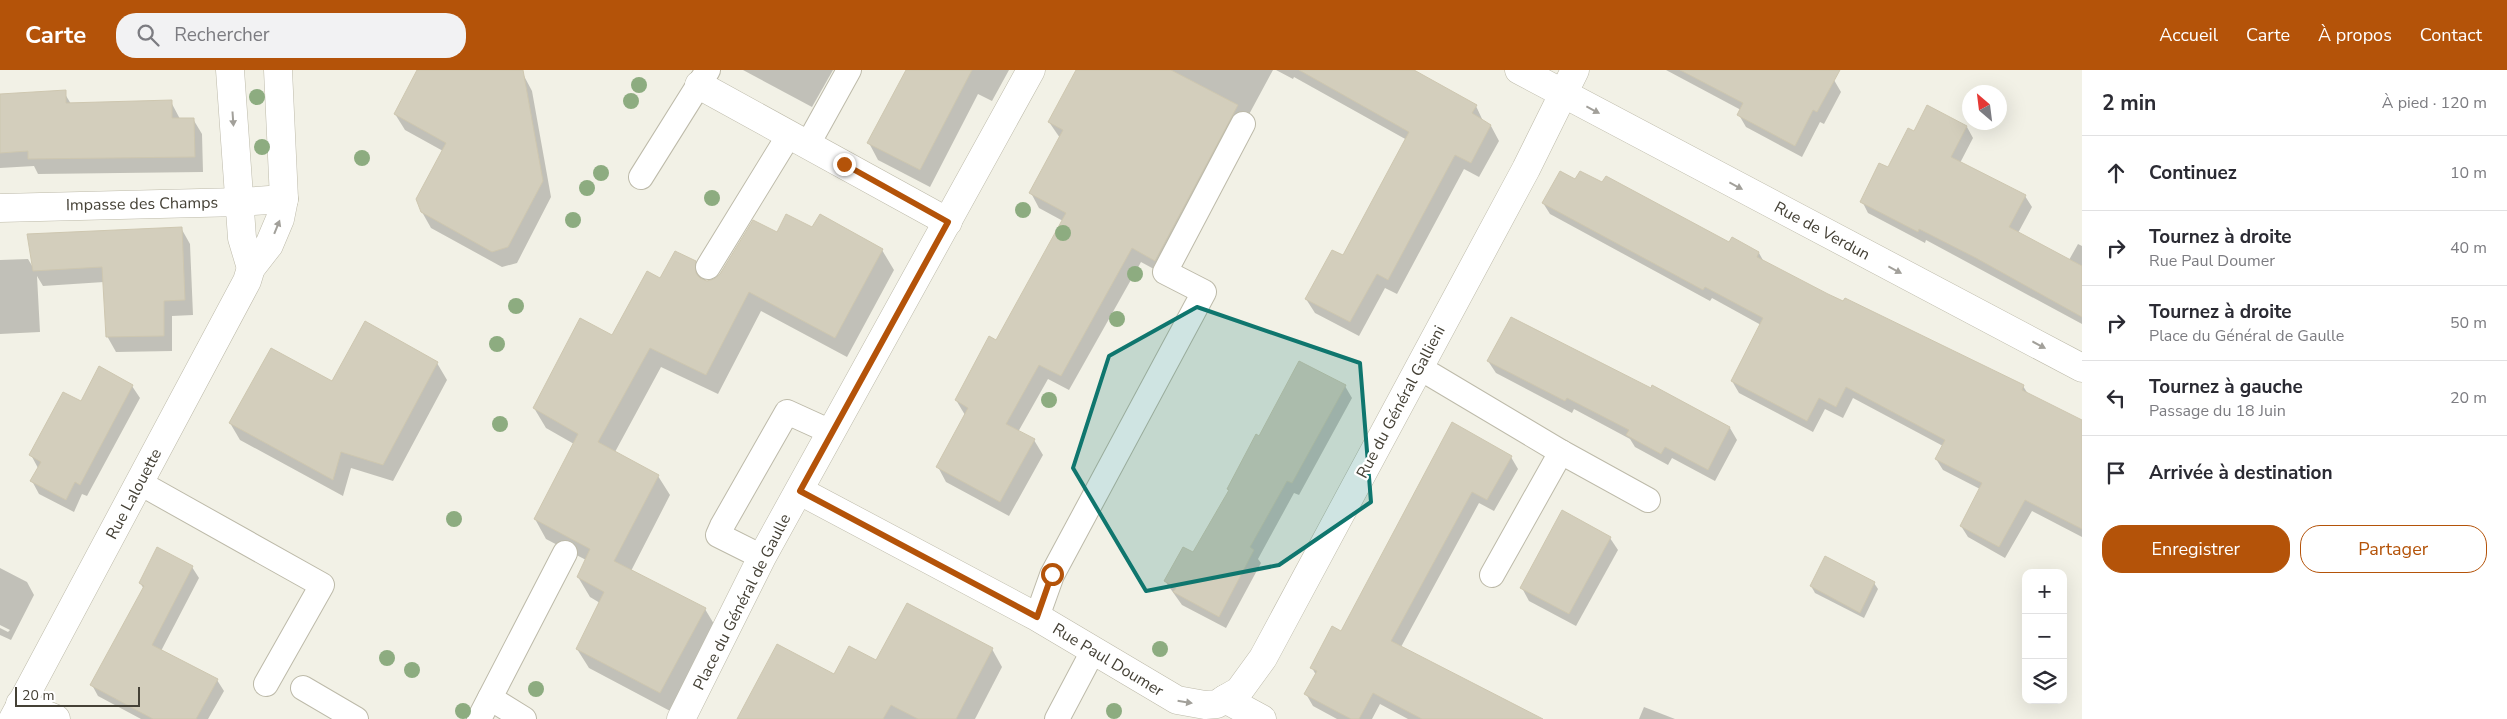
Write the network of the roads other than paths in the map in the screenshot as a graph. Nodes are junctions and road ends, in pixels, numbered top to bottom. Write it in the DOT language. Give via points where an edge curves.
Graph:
graph roads {
  1 [pos="230,70"];
  2 [pos="278,70"];
  3 [pos="849,70"];
  4 [pos="1031,70"];
  5 [pos="1519,70"];
  6 [pos="1576,70"];
  7 [pos="703,77"];
  8 [pos="1563,94"];
  9 [pos="1243,124"];
  10 [pos="798,139"];
  11 [pos="641,177"];
  12 [pos="284,199"];
  13 [pos="240,202"];
  14 [pos="0,208"];
  15 [pos="948,222"];
  16 [pos="708,267"];
  17 [pos="251,268"];
  18 [pos="1420,368"];
  19 [pos="2082,368"];
  20 [pos="831,432"];
  21 [pos="1561,452"];
  22 [pos="140,483"];
  23 [pos="800,491"];
  24 [pos="1648,500"];
  25 [pos="565,553"];
  26 [pos="762,557"];
  27 [pos="1492,575"];
  28 [pos="1037,617"];
  29 [pos="1093,650"];
  30 [pos="266,684"];
  31 [pos="303,688"];
  32 [pos="490,698"];
  33 [pos="1225,699"];
  34 [pos="9,715"];
  35 [pos="56,719"];
  36 [pos="356,719"];
  37 [pos="479,719"];
  38 [pos="524,719"];
  39 [pos="681,719"];
  40 [pos="1056,719"];
  41 [pos="1262,719"];
  1 -- 13 [label="street, one-way"];
  2 -- 12 [label="street, Rue Lalouette"];
  3 -- 10 [label="lane"];
  4 -- 15 [label="street, Place du Général de Gaulle"];
  5 -- 8 [label="street, Rue de Verdun"];
  6 -- 8 [label="street"];
  7 -- 10 [label="street"];
  7 -- 11 [label="lane"];
  8 -- 18 [label="street, Rue du Général Gallieni"];
  8 -- 19 [label="street, Rue de Verdun, one-way"];
  9 -- 28 [label="lane" via="1165,272 1204,292 1052,574"];
  10 -- 15 [label="street"];
  10 -- 16 [label="lane"];
  12 -- 13 [label="street, Impasse des Champs"];
  17 -- 12 [label="street, Rue Lalouette, one-way" via="269,245"];
  13 -- 14 [label="street, Impasse des Champs"];
  13 -- 17 [label="street" via="242,238"];
  15 -- 20 [label="street, Place du Général de Gaulle"];
  17 -- 22 [label="street, Rue Lalouette"];
  18 -- 21 [label="lane"];
  18 -- 33 [label="street, Rue du Général Gallieni" via="1263,658 1239,691"];
  20 -- 23 [label="street, Place du Général de Gaulle"];
  20 -- 26 [label="lane" via="787,412 727,518 718,535"];
  21 -- 24 [label="lane"];
  21 -- 27 [label="lane"];
  22 -- 30 [label="lane" via="322,585"];
  22 -- 34 [label="street, Rue Lalouette"];
  23 -- 26 [label="street, Place du Général de Gaulle"];
  23 -- 28 [label="street, Rue Paul Doumer"];
  25 -- 32 [label="lane"];
  26 -- 39 [label="street, Place du Général de Gaulle"];
  28 -- 29 [label="street, Rue Paul Doumer"];
  29 -- 33 [label="street, Rue Paul Doumer, one-way" via="1176,700 1205,705"];
  29 -- 40 [label="lane"];
  31 -- 36 [label="lane"];
  32 -- 37 [label="lane"];
  32 -- 38 [label="lane"];
  33 -- 41 [label="street"];
  34 -- 35 [label="street"];
}
